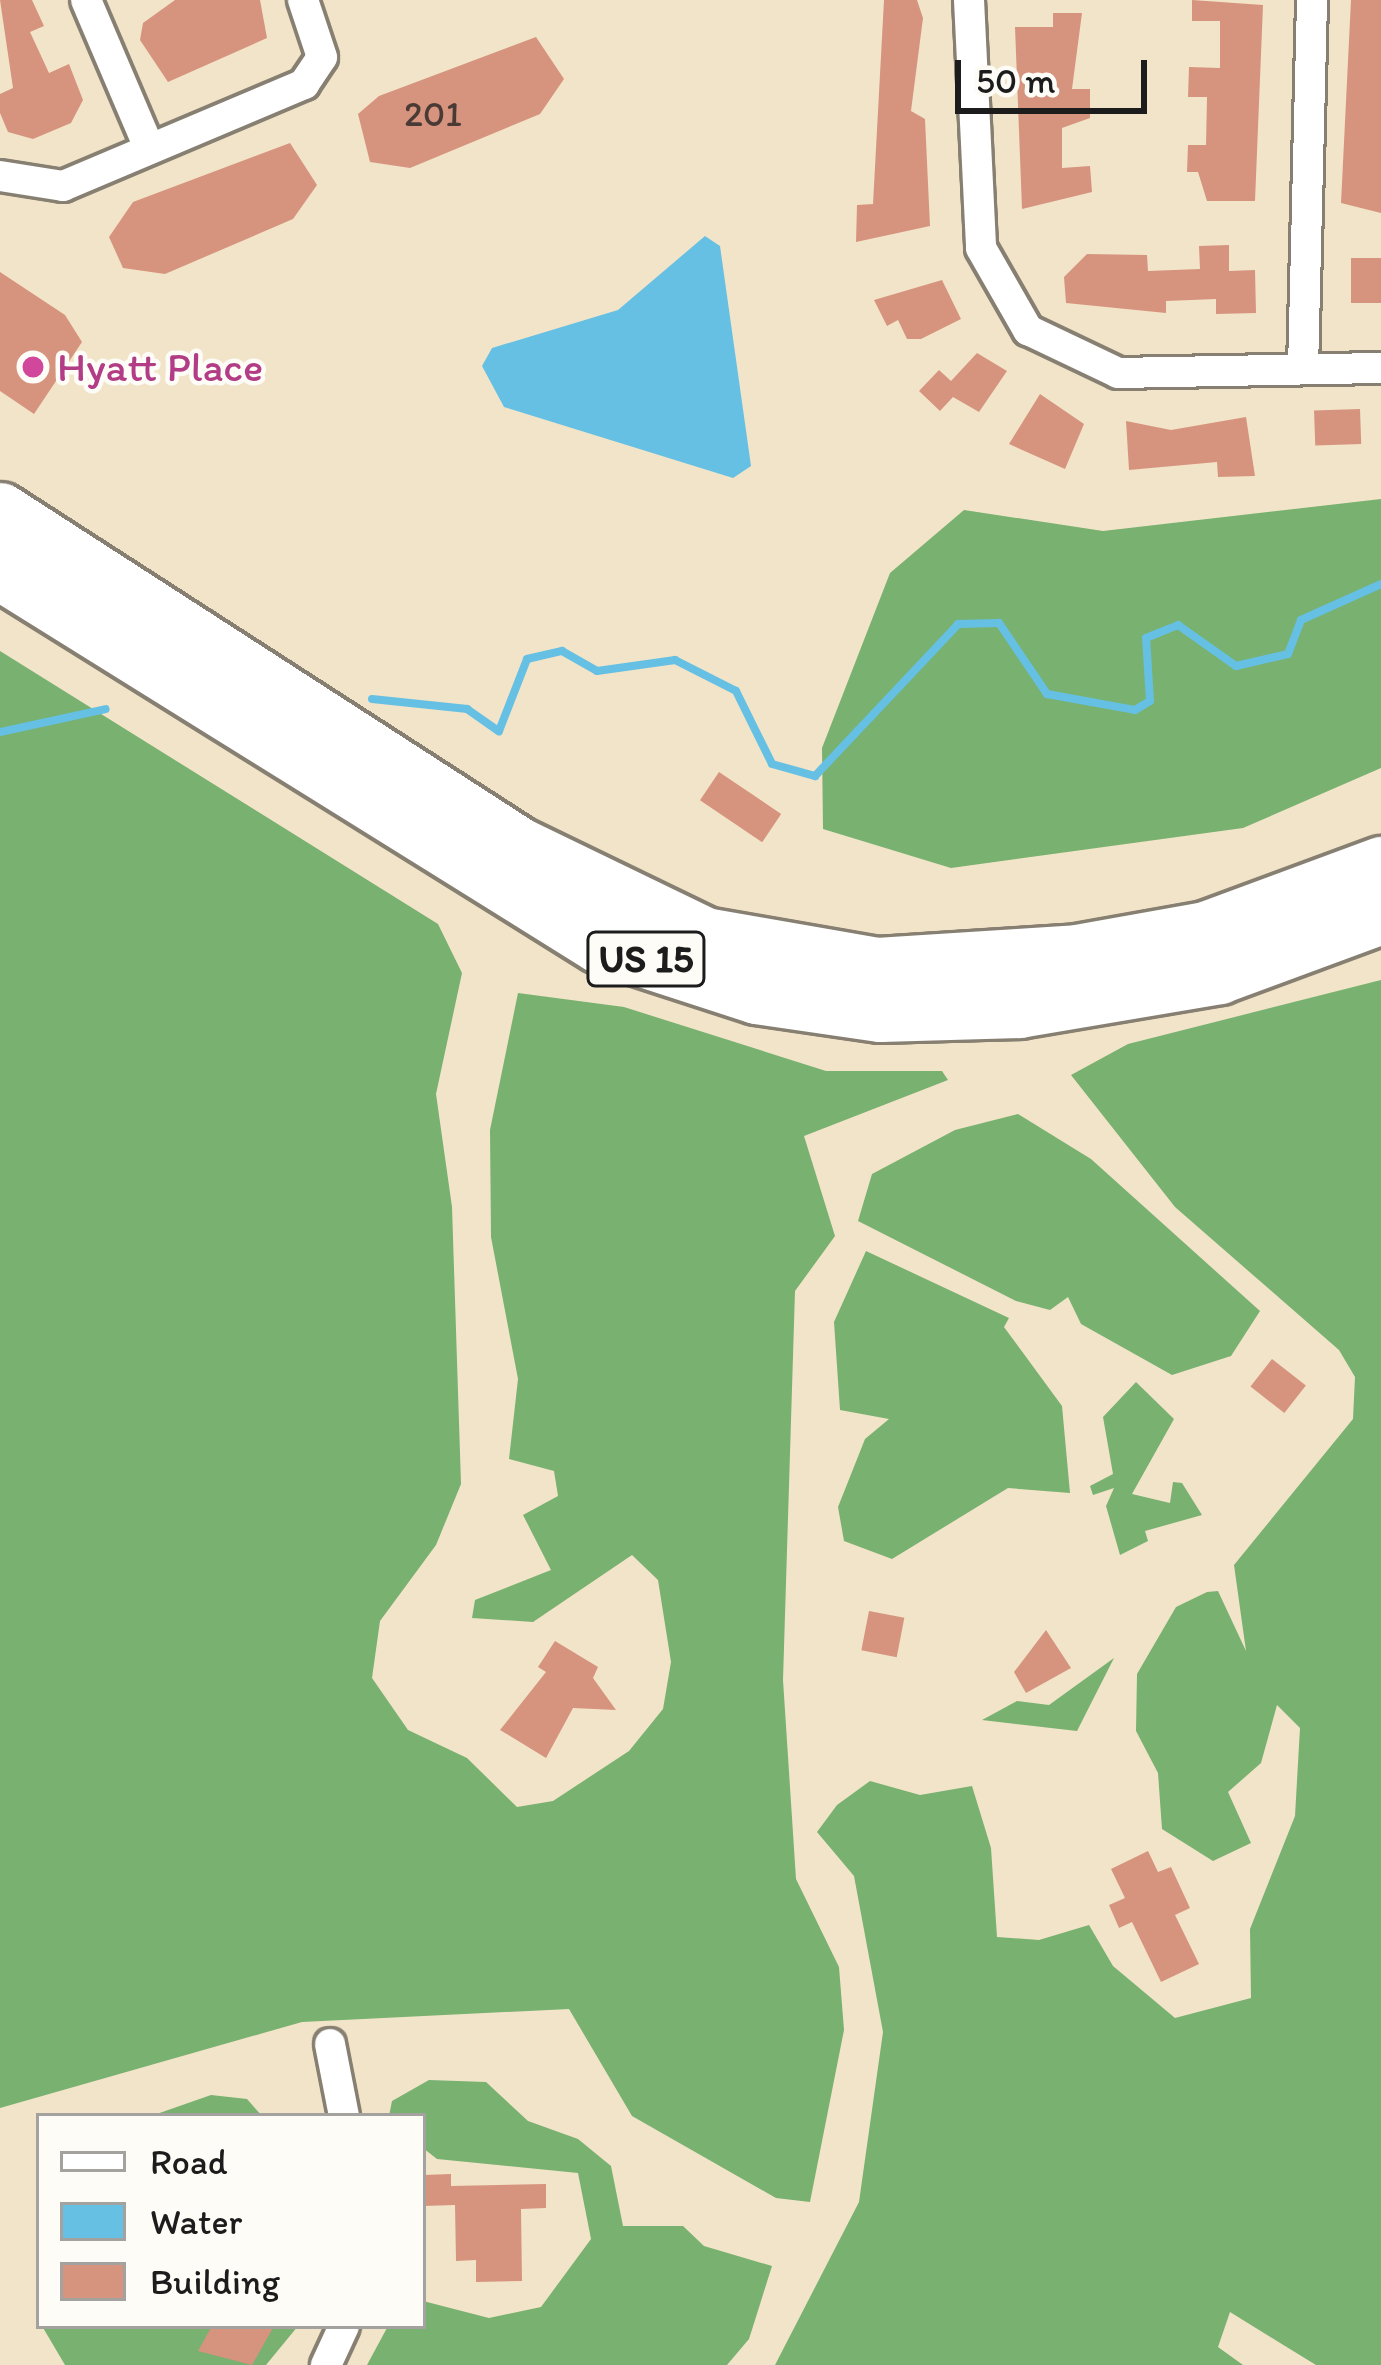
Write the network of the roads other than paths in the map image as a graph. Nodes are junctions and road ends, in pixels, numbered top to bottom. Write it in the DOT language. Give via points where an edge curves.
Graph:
graph roads {
  1 [pos="86,0"];
  2 [pos="303,0"];
  3 [pos="969,0"];
  4 [pos="1312,0"];
  5 [pos="149,148"];
  6 [pos="0,176"];
  7 [pos="1303,368"];
  8 [pos="1381,368"];
  9 [pos="0,511"];
  10 [pos="0,571"];
  11 [pos="1381,865"];
  12 [pos="1381,915"];
  13 [pos="330,2044"];
  14 [pos="343,2113"];
  15 [pos="343,2329"];
  16 [pos="326,2365"];
  1 -- 5 [label="street"];
  2 -- 5 [label="street" via="322,48 313,78"];
  3 -- 7 [label="street" via="980,248 1028,330 1118,373"];
  4 -- 7 [label="street"];
  5 -- 6 [label="street" via="47,190"];
  7 -- 8 [label="street"];
  9 -- 11 [label="highway, US 15" via="519,846 705,936 877,966 1077,953 1205,930"];
  10 -- 12 [label="highway, US 15" via="598,944 756,994 880,1013 1019,1009 1219,975"];
  13 -- 14 [label="street"];
  15 -- 16 [label="street"];
}
